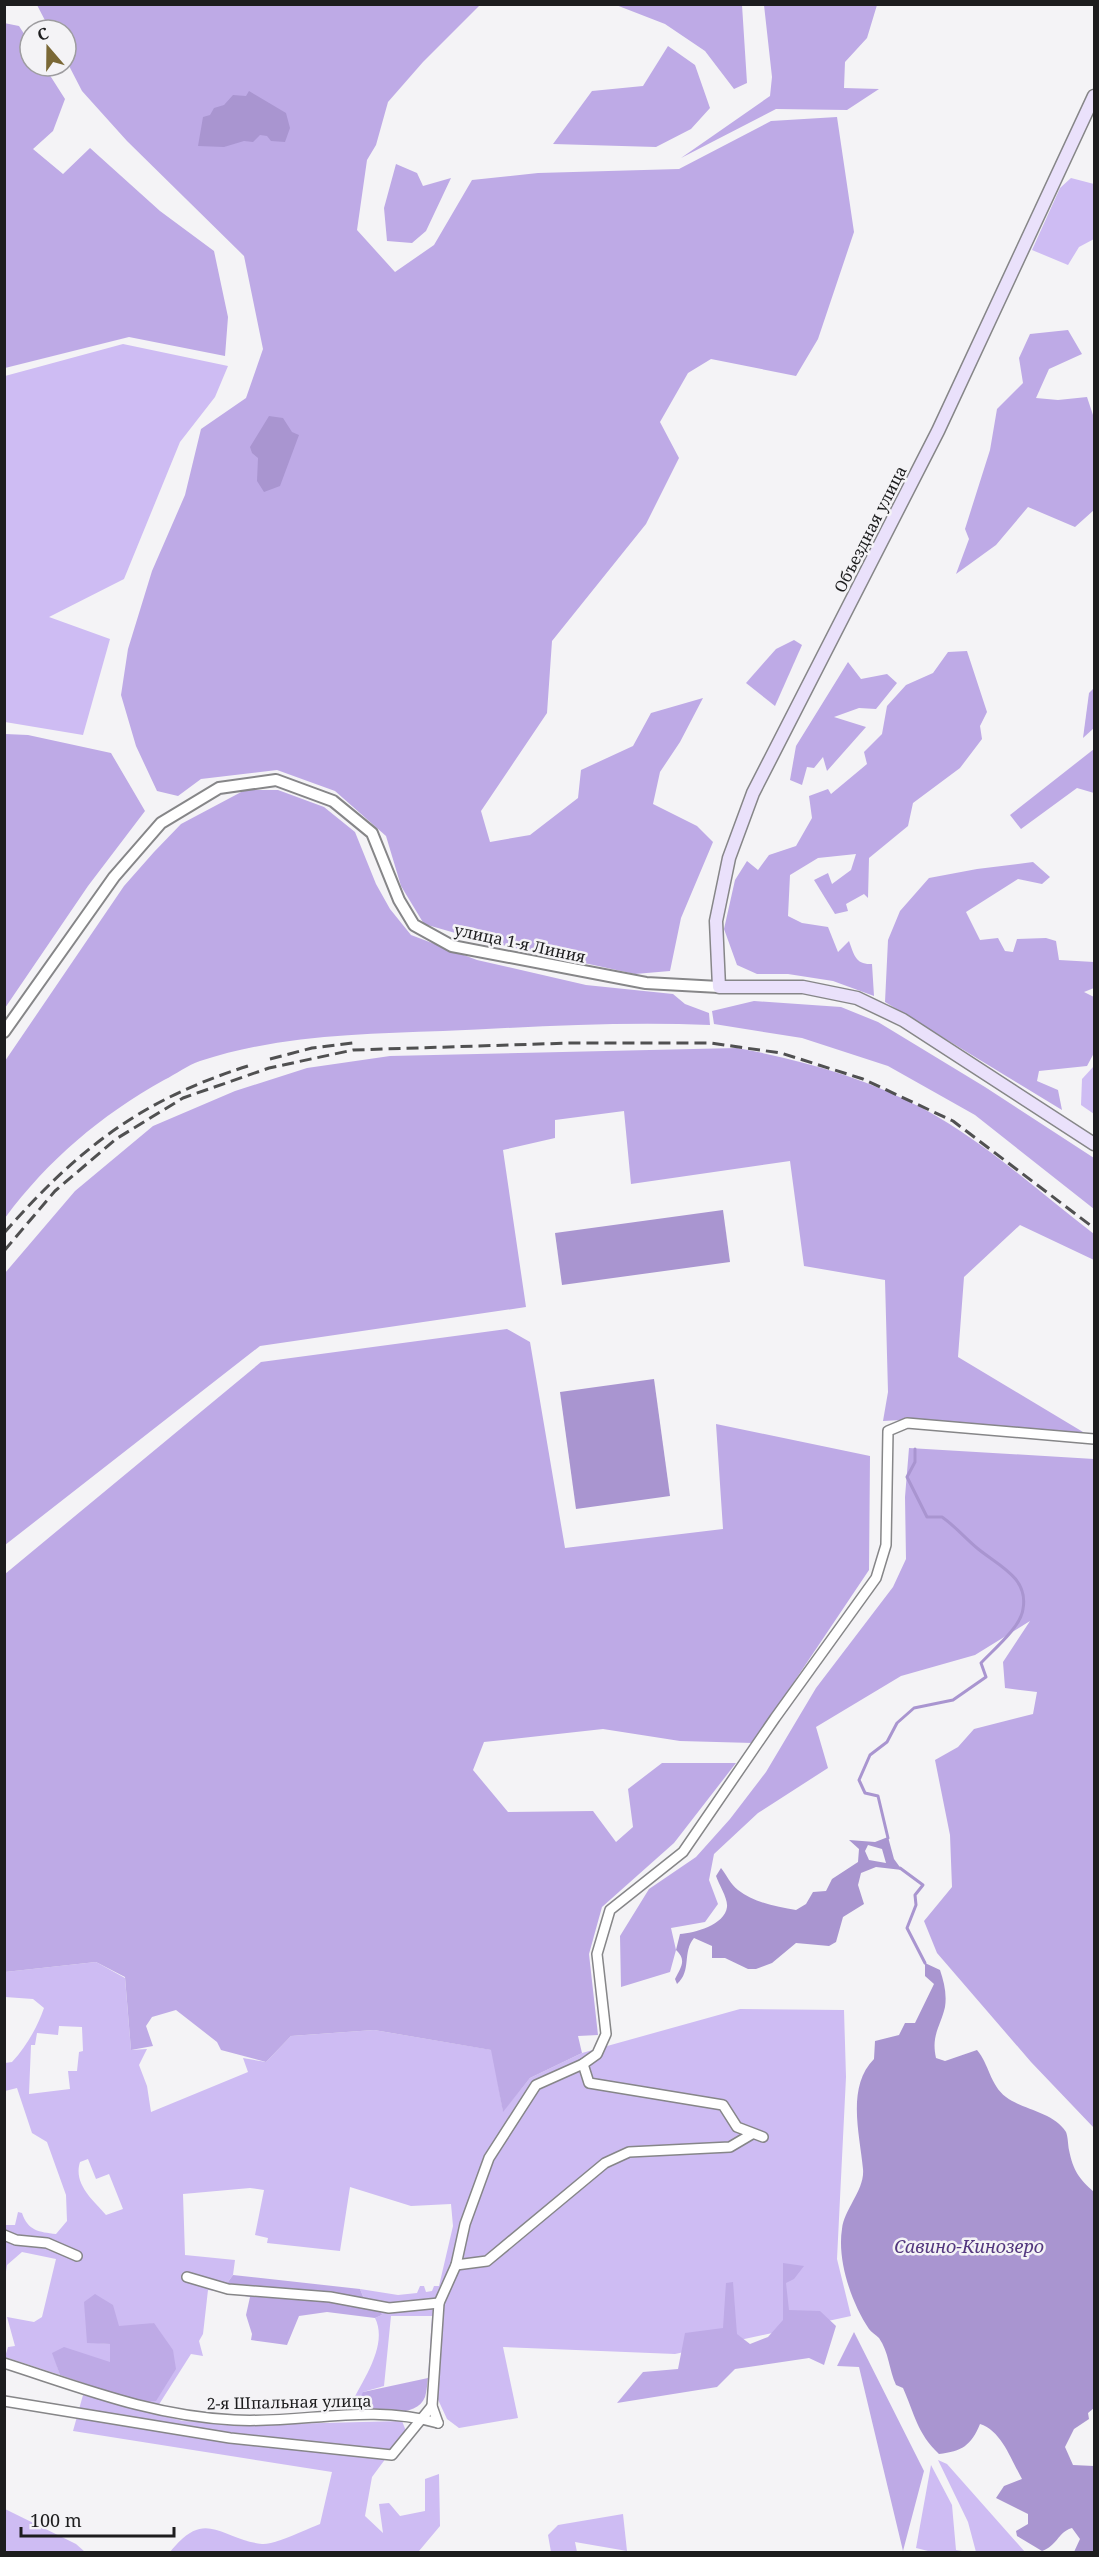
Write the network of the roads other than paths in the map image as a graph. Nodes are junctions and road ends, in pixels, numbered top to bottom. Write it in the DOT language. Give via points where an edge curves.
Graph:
graph roads {
  1 [pos="1095,96"];
  2 [pos="719,987"];
  3 [pos="4,1032"];
  4 [pos="1095,1144"];
  5 [pos="1095,1439"];
  6 [pos="583,2064"];
  7 [pos="752,2134"];
  8 [pos="763,2137"];
  9 [pos="4,2235"];
  10 [pos="77,2256"];
  11 [pos="456,2265"];
  12 [pos="187,2277"];
  13 [pos="439,2303"];
  14 [pos="4,2363"];
  15 [pos="4,2401"];
  16 [pos="432,2406"];
  17 [pos="420,2418"];
  1 -- 2 [label="main road, Объездная улица" via="938,430 753,793 729,858 716,921"];
  2 -- 3 [label="street, улица 1-я Линия" via="646,984 452,946 414,925 399,900 372,833 333,801 276,780 219,788 161,823 114,877"];
  2 -- 4 [label="main road" via="803,987 857,998 903,1020"];
  5 -- 6 [label="street" via="908,1423 888,1431 886,1545 876,1578 683,1852 610,1910 597,1954 606,2034 597,2054"];
  6 -- 7 [label="street" via="589,2083 723,2105 737,2127"];
  6 -- 11 [label="street" via="536,2085 509,2124 489,2158 465,2224"];
  7 -- 8 [label="street"];
  7 -- 11 [label="street" via="730,2147 629,2152 613,2159 487,2261"];
  9 -- 10 [label="street" via="47,2243"];
  11 -- 13 [label="street"];
  12 -- 13 [label="street" via="228,2289 330,2296 389,2308"];
  13 -- 16 [label="street"];
  14 -- 17 [label="street, 2-я Шпальная улица" via="138,2407 185,2417 238,2421 350,2413"];
  15 -- 17 [label="street" via="230,2439 392,2455"];
  16 -- 17 [label="street"];
  16 -- 17 [label="street, 2-я Шпальная улица" via="438,2423"];
}
